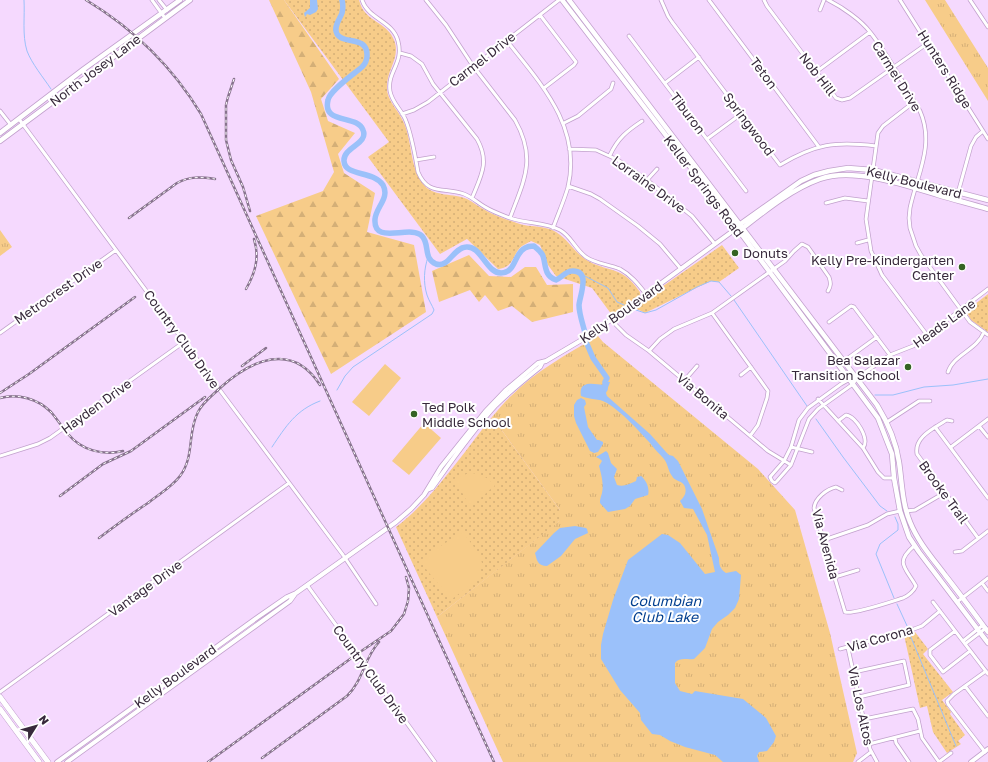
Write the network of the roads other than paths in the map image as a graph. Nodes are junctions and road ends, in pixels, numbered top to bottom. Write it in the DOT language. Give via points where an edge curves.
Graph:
graph roads {
  1 [pos="152,0"];
  2 [pos="159,0"];
  3 [pos="180,0"];
  4 [pos="190,0"];
  5 [pos="362,0"];
  6 [pos="426,0"];
  7 [pos="561,0"];
  8 [pos="569,0"];
  9 [pos="661,0"];
  10 [pos="709,0"];
  11 [pos="764,0"];
  12 [pos="824,0"];
  13 [pos="828,0"];
  14 [pos="900,0"];
  15 [pos="970,0"];
  16 [pos="167,10"];
  17 [pos="820,10"];
  18 [pos="162,13"];
  19 [pos="170,14"];
  20 [pos="540,15"];
  21 [pos="165,18"];
  22 [pos="988,19"];
  23 [pos="984,21"];
  24 [pos="988,27"];
  25 [pos="870,32"];
  26 [pos="629,36"];
  27 [pos="507,41"];
  28 [pos="928,43"];
  29 [pos="400,53"];
  30 [pos="699,57"];
  31 [pos="473,66"];
  32 [pos="892,67"];
  33 [pos="816,72"];
  34 [pos="613,83"];
  35 [pos="665,83"];
  36 [pos="544,88"];
  37 [pos="440,92"];
  38 [pos="914,102"];
  39 [pos="0,111"];
  40 [pos="402,114"];
  41 [pos="741,114"];
  42 [pos="19,119"];
  43 [pos="642,121"];
  44 [pos="23,123"];
  45 [pos="564,123"];
  46 [pos="11,125"];
  47 [pos="983,131"];
  48 [pos="0,133"];
  49 [pos="708,139"];
  50 [pos="988,139"];
  51 [pos="0,141"];
  52 [pos="876,146"];
  53 [pos="819,147"];
  54 [pos="570,149"];
  55 [pos="610,155"];
  56 [pos="434,157"];
  57 [pos="416,160"];
  58 [pos="656,169"];
  59 [pos="874,170"];
  60 [pos="872,178"];
  61 [pos="647,180"];
  62 [pos="917,181"];
  63 [pos="568,186"];
  64 [pos="915,188"];
  65 [pos="746,191"];
  66 [pos="959,192"];
  67 [pos="472,198"];
  68 [pos="779,199"];
  69 [pos="956,200"];
  70 [pos="988,200"];
  71 [pos="868,201"];
  72 [pos="826,203"];
  73 [pos="988,209"];
  74 [pos="510,218"];
  75 [pos="738,226"];
  76 [pos="553,228"];
  77 [pos="743,228"];
  78 [pos="868,240"];
  79 [pos="857,243"];
  80 [pos="715,244"];
  81 [pos="116,250"];
  82 [pos="774,268"];
  83 [pos="681,269"];
  84 [pos="770,272"];
  85 [pos="988,290"];
  86 [pos="828,291"];
  87 [pos="646,294"];
  88 [pos="961,310"];
  89 [pos="712,313"];
  90 [pos="829,322"];
  91 [pos="815,323"];
  92 [pos="616,325"];
  93 [pos="810,326"];
  94 [pos="984,332"];
  95 [pos="0,333"];
  96 [pos="988,334"];
  97 [pos="928,335"];
  98 [pos="877,337"];
  99 [pos="184,342"];
  100 [pos="649,351"];
  101 [pos="890,355"];
  102 [pos="844,360"];
  103 [pos="697,366"];
  104 [pos="751,367"];
  105 [pos="948,372"];
  106 [pos="741,375"];
  107 [pos="857,378"];
  108 [pos="684,380"];
  109 [pos="852,381"];
  110 [pos="818,399"];
  111 [pos="930,401"];
  112 [pos="823,406"];
  113 [pos="988,419"];
  114 [pos="838,421"];
  115 [pos="952,421"];
  116 [pos="887,422"];
  117 [pos="979,426"];
  118 [pos="935,427"];
  119 [pos="750,436"];
  120 [pos="988,437"];
  121 [pos="791,447"];
  122 [pos="951,447"];
  123 [pos="798,448"];
  124 [pos="863,448"];
  125 [pos="812,452"];
  126 [pos="0,456"];
  127 [pos="784,462"];
  128 [pos="791,465"];
  129 [pos="894,478"];
  130 [pos="289,482"];
  131 [pos="842,490"];
  132 [pos="944,493"];
  133 [pos="988,498"];
  134 [pos="900,511"];
  135 [pos="907,511"];
  136 [pos="988,531"];
  137 [pos="978,538"];
  138 [pos="824,540"];
  139 [pos="914,546"];
  140 [pos="954,552"];
  141 [pos="345,558"];
  142 [pos="858,570"];
  143 [pos="835,577"];
  144 [pos="988,578"];
  145 [pos="982,583"];
  146 [pos="307,585"];
  147 [pos="988,591"];
  148 [pos="296,593"];
  149 [pos="962,597"];
  150 [pos="933,602"];
  151 [pos="957,602"];
  152 [pos="376,604"];
  153 [pos="940,611"];
  154 [pos="258,617"];
  155 [pos="262,621"];
  156 [pos="986,628"];
  157 [pos="955,631"];
  158 [pos="979,631"];
  159 [pos="963,641"];
  160 [pos="988,643"];
  161 [pos="965,644"];
  162 [pos="848,648"];
  163 [pos="840,649"];
  164 [pos="970,651"];
  165 [pos="196,662"];
  166 [pos="199,667"];
  167 [pos="854,672"];
  168 [pos="987,673"];
  169 [pos="965,686"];
  170 [pos="0,692"];
  171 [pos="0,697"];
  172 [pos="859,697"];
  173 [pos="136,705"];
  174 [pos="0,709"];
  175 [pos="139,710"];
  176 [pos="988,716"];
  177 [pos="864,720"];
  178 [pos="920,731"];
  179 [pos="96,733"];
  180 [pos="100,738"];
  181 [pos="895,738"];
  182 [pos="869,744"];
  183 [pos="986,750"];
  184 [pos="871,752"];
  185 [pos="951,753"];
  186 [pos="39,762"];
  187 [pos="48,762"];
  188 [pos="57,762"];
  189 [pos="67,762"];
  190 [pos="435,762"];
  191 [pos="858,762"];
  192 [pos="877,762"];
  193 [pos="909,762"];
  194 [pos="939,762"];
  195 [pos="970,762"];
  1 -- 18 [label="street"];
  2 -- 16 [label="street"];
  3 -- 16 [label="main road, North Josey Lane"];
  4 -- 19 [label="main road, North Josey Lane"];
  5 -- 29 [label="street" via="371,14 393,30 398,39"];
  6 -- 31 [label="street"];
  7 -- 20 [label="street, Carmel Drive"];
  7 -- 75 [label="main road, Keller Springs Road"];
  8 -- 75 [label="main road, Keller Springs Road"];
  9 -- 30 [label="street, Springwood" via="668,16"];
  10 -- 53 [label="street, Teton"];
  11 -- 33 [label="street, Nob Hill"];
  12 -- 17 [label="street"];
  13 -- 25 [label="street, Carmel Drive"];
  14 -- 28 [label="street, Hunters Ridge"];
  15 -- 23 [label="street"];
  16 -- 18 [label="main road, North Josey Lane"];
  16 -- 19 [label="street"];
  18 -- 21 [label="street"];
  18 -- 42 [label="main road, North Josey Lane"];
  19 -- 21 [label="main road, North Josey Lane"];
  20 -- 27 [label="street, Carmel Drive"];
  20 -- 36 [label="street" via="576,62"];
  21 -- 44 [label="main road, North Josey Lane"];
  22 -- 23 [label="street"];
  23 -- 24 [label="street"];
  25 -- 32 [label="street, Carmel Drive"];
  25 -- 33 [label="street"];
  26 -- 35 [label="street, Tiburon"];
  27 -- 31 [label="street, Carmel Drive"];
  27 -- 36 [label="street"];
  28 -- 32 [label="street, Nob Hill"];
  28 -- 47 [label="street, Hunters Ridge"];
  29 -- 37 [label="street" via="417,59"];
  29 -- 40 [label="street" via="390,79 390,86 392,99"];
  30 -- 35 [label="street"];
  30 -- 41 [label="street, Springwood"];
  31 -- 37 [label="street, Carmel Drive"];
  31 -- 74 [label="street" via="515,120 525,144 527,154 524,183"];
  32 -- 33 [label="street, Nob Hill" via="850,98 842,100 836,98"];
  32 -- 38 [label="street, Carmel Drive"];
  34 -- 45 [label="street" via="611,89 578,116"];
  35 -- 49 [label="street, Tiburon"];
  36 -- 45 [label="street"];
  37 -- 40 [label="street, Carmel Drive" via="422,106"];
  37 -- 67 [label="street" via="477,139 484,155 483,170"];
  38 -- 52 [label="street" via="883,126 878,133"];
  38 -- 62 [label="street, Carmel Drive" via="922,118 926,137"];
  39 -- 46 [label="street"];
  40 -- 57 [label="street"];
  41 -- 49 [label="street"];
  41 -- 53 [label="street, Springwood" via="780,165 801,153"];
  42 -- 44 [label="street, Country Club Drive"];
  42 -- 46 [label="main road, North Josey Lane"];
  43 -- 55 [label="street" via="623,134"];
  44 -- 51 [label="main road, North Josey Lane"];
  44 -- 81 [label="street, Country Club Drive"];
  45 -- 54 [label="street"];
  46 -- 48 [label="main road, North Josey Lane"];
  47 -- 50 [label="street, Hunters Ridge"];
  47 -- 66 [label="street" via="971,146"];
  49 -- 65 [label="street, Tiburon"];
  52 -- 53 [label="street, Springwood" via="841,143"];
  52 -- 59 [label="street"];
  54 -- 55 [label="street, Lorraine Drive" via="596,150"];
  54 -- 63 [label="street"];
  55 -- 61 [label="street, Lorraine Drive"];
  56 -- 57 [label="street"];
  57 -- 67 [label="street" via="421,179 426,185 432,189 456,192"];
  58 -- 61 [label="street"];
  59 -- 60 [label="street"];
  59 -- 62 [label="main road, Kelly Boulevard"];
  59 -- 68 [label="main road, Kelly Boulevard" via="848,168 814,175 801,181"];
  60 -- 64 [label="main road, Kelly Boulevard"];
  60 -- 68 [label="main road, Kelly Boulevard" via="828,176"];
  60 -- 71 [label="street"];
  61 -- 80 [label="street, Lorraine Drive" via="692,216"];
  62 -- 64 [label="street, Carmel Drive"];
  62 -- 66 [label="main road, Kelly Boulevard"];
  63 -- 76 [label="street"];
  63 -- 83 [label="street" via="600,199 638,226 660,244"];
  64 -- 69 [label="main road, Kelly Boulevard"];
  64 -- 88 [label="street, Carmel Drive" via="909,218 916,246"];
  66 -- 69 [label="street"];
  66 -- 70 [label="main road, Kelly Boulevard"];
  67 -- 74 [label="street" via="490,210"];
  68 -- 75 [label="main road, Kelly Boulevard"];
  68 -- 77 [label="main road, Kelly Boulevard"];
  69 -- 73 [label="main road, Kelly Boulevard"];
  71 -- 72 [label="street" via="844,198"];
  71 -- 78 [label="street"];
  74 -- 76 [label="street" via="541,223"];
  75 -- 77 [label="main road"];
  75 -- 80 [label="street, Kelly Boulevard"];
  75 -- 84 [label="main road, Keller Springs Road"];
  76 -- 87 [label="street" via="565,234 580,252 592,261 619,269 629,275"];
  77 -- 82 [label="main road, Keller Springs Road"];
  78 -- 79 [label="street"];
  78 -- 97 [label="street" via="882,275"];
  80 -- 83 [label="street, Kelly Boulevard"];
  81 -- 95 [label="street, Metrocrest Drive"];
  81 -- 99 [label="street, Country Club Drive"];
  82 -- 84 [label="street"];
  82 -- 86 [label="street" via="785,261 799,246 805,245 829,277 831,286"];
  82 -- 91 [label="main road, Keller Springs Road"];
  83 -- 87 [label="street, Kelly Boulevard"];
  84 -- 89 [label="street"];
  84 -- 93 [label="main road, Keller Springs Road"];
  85 -- 88 [label="street, Heads Lane"];
  87 -- 141 [label="street, Kelly Boulevard" via="590,335 542,363 509,392 474,429 441,467 427,490 404,515"];
  88 -- 94 [label="street, Carmel Drive" via="970,322"];
  88 -- 97 [label="street, Heads Lane"];
  89 -- 100 [label="street" via="674,329"];
  89 -- 104 [label="street"];
  90 -- 98 [label="street" via="851,306"];
  91 -- 93 [label="main road"];
  91 -- 102 [label="main road, Keller Springs Road"];
  92 -- 100 [label="street, Via Bonita" via="626,336"];
  93 -- 109 [label="main road, Keller Springs Road"];
  94 -- 96 [label="street, Carmel Drive"];
  94 -- 105 [label="street" via="982,339 952,363"];
  97 -- 101 [label="street, Heads Lane" via="913,346"];
  98 -- 101 [label="street"];
  98 -- 102 [label="street"];
  99 -- 126 [label="street, Hayden Drive" via="50,438"];
  99 -- 130 [label="street, Country Club Drive"];
  100 -- 108 [label="street, Via Bonita"];
  101 -- 107 [label="street, Heads Lane"];
  102 -- 107 [label="main road, Keller Springs Road"];
  103 -- 108 [label="street"];
  104 -- 106 [label="street"];
  104 -- 119 [label="street" via="768,394 758,425"];
  107 -- 109 [label="street"];
  107 -- 116 [label="main road, Keller Springs Road" via="878,405"];
  108 -- 119 [label="street, Via Bonita"];
  109 -- 110 [label="street"];
  109 -- 112 [label="street"];
  109 -- 129 [label="main road, Keller Springs Road" via="882,426 892,454"];
  110 -- 112 [label="street"];
  110 -- 121 [label="street" via="803,414"];
  111 -- 116 [label="street" via="919,401"];
  112 -- 114 [label="street"];
  112 -- 123 [label="street" via="809,419"];
  113 -- 117 [label="street"];
  114 -- 124 [label="street"];
  114 -- 124 [label="street" via="846,415 854,418 866,441"];
  115 -- 118 [label="street, Brooke Trail" via="947,420"];
  116 -- 135 [label="main road, Keller Springs Road" via="897,452"];
  117 -- 120 [label="street"];
  117 -- 122 [label="street"];
  118 -- 122 [label="street"];
  118 -- 132 [label="street, Brooke Trail" via="920,439 916,449 918,458"];
  119 -- 127 [label="street, Via Bonita"];
  121 -- 123 [label="street"];
  121 -- 127 [label="street"];
  122 -- 133 [label="street"];
  123 -- 125 [label="street"];
  123 -- 128 [label="street"];
  124 -- 129 [label="street" via="884,478"];
  127 -- 128 [label="street, Via Bonita"];
  127 -- 128 [label="street" via="770,477 775,483"];
  129 -- 134 [label="main road, Keller Springs Road"];
  130 -- 141 [label="street, Country Club Drive"];
  130 -- 170 [label="street, Vantage Drive"];
  131 -- 138 [label="street, Via Avenida" via="832,488 815,503 814,508"];
  132 -- 135 [label="street" via="915,510"];
  132 -- 137 [label="street, Brooke Trail"];
  134 -- 135 [label="street"];
  134 -- 138 [label="street"];
  134 -- 139 [label="main road, Keller Springs Road"];
  135 -- 149 [label="main road, Keller Springs Road" via="921,542"];
  136 -- 137 [label="street"];
  137 -- 140 [label="street" via="962,551"];
  138 -- 143 [label="street, Via Avenida"];
  139 -- 143 [label="street, Via Avenida" via="906,552 903,563 916,588 903,598 848,613 844,611"];
  139 -- 151 [label="main road, Keller Springs Road"];
  141 -- 146 [label="street, Kelly Boulevard"];
  141 -- 152 [label="street, Country Club Drive"];
  142 -- 143 [label="street"];
  144 -- 145 [label="street"];
  145 -- 147 [label="street"];
  145 -- 149 [label="street"];
  146 -- 148 [label="street, Kelly Boulevard"];
  146 -- 190 [label="street, Country Club Drive"];
  148 -- 154 [label="street, Kelly Boulevard"];
  148 -- 155 [label="street, Kelly Boulevard" via="290,601"];
  149 -- 151 [label="street"];
  149 -- 156 [label="main road, Keller Springs Road"];
  150 -- 153 [label="street"];
  151 -- 158 [label="main road, Keller Springs Road"];
  153 -- 157 [label="street"];
  153 -- 162 [label="street, Via Corona" via="922,626"];
  154 -- 155 [label="street"];
  154 -- 165 [label="street, Kelly Boulevard"];
  155 -- 166 [label="street, Kelly Boulevard"];
  156 -- 158 [label="street"];
  157 -- 159 [label="street"];
  157 -- 164 [label="street" via="930,650 930,655 943,672"];
  158 -- 159 [label="street"];
  158 -- 160 [label="main road, Keller Springs Road"];
  158 -- 161 [label="street"];
  159 -- 161 [label="street"];
  161 -- 164 [label="street"];
  162 -- 163 [label="street, Via Corona"];
  162 -- 167 [label="street, Via Los Altos"];
  164 -- 168 [label="street"];
  165 -- 166 [label="street"];
  165 -- 173 [label="street, Kelly Boulevard"];
  166 -- 175 [label="street, Kelly Boulevard"];
  167 -- 172 [label="street, Via Los Altos"];
  167 -- 172 [label="street" via="904,661 909,685"];
  168 -- 169 [label="street"];
  169 -- 176 [label="street"];
  169 -- 183 [label="street" via="948,699 948,704"];
  171 -- 187 [label="main road"];
  172 -- 177 [label="street, Via Los Altos"];
  173 -- 175 [label="street"];
  173 -- 179 [label="street, Kelly Boulevard"];
  174 -- 186 [label="main road"];
  175 -- 180 [label="street, Kelly Boulevard"];
  177 -- 178 [label="street" via="913,709"];
  177 -- 182 [label="street, Via Los Altos"];
  178 -- 181 [label="street"];
  178 -- 194 [label="street"];
  179 -- 180 [label="street"];
  179 -- 188 [label="street, Kelly Boulevard"];
  180 -- 189 [label="street, Kelly Boulevard"];
  181 -- 182 [label="street"];
  181 -- 193 [label="street"];
  182 -- 184 [label="street, Via Los Altos"];
  183 -- 195 [label="street"];
  184 -- 191 [label="street"];
  184 -- 192 [label="street, Via Los Altos"];
  185 -- 194 [label="street"];
}
